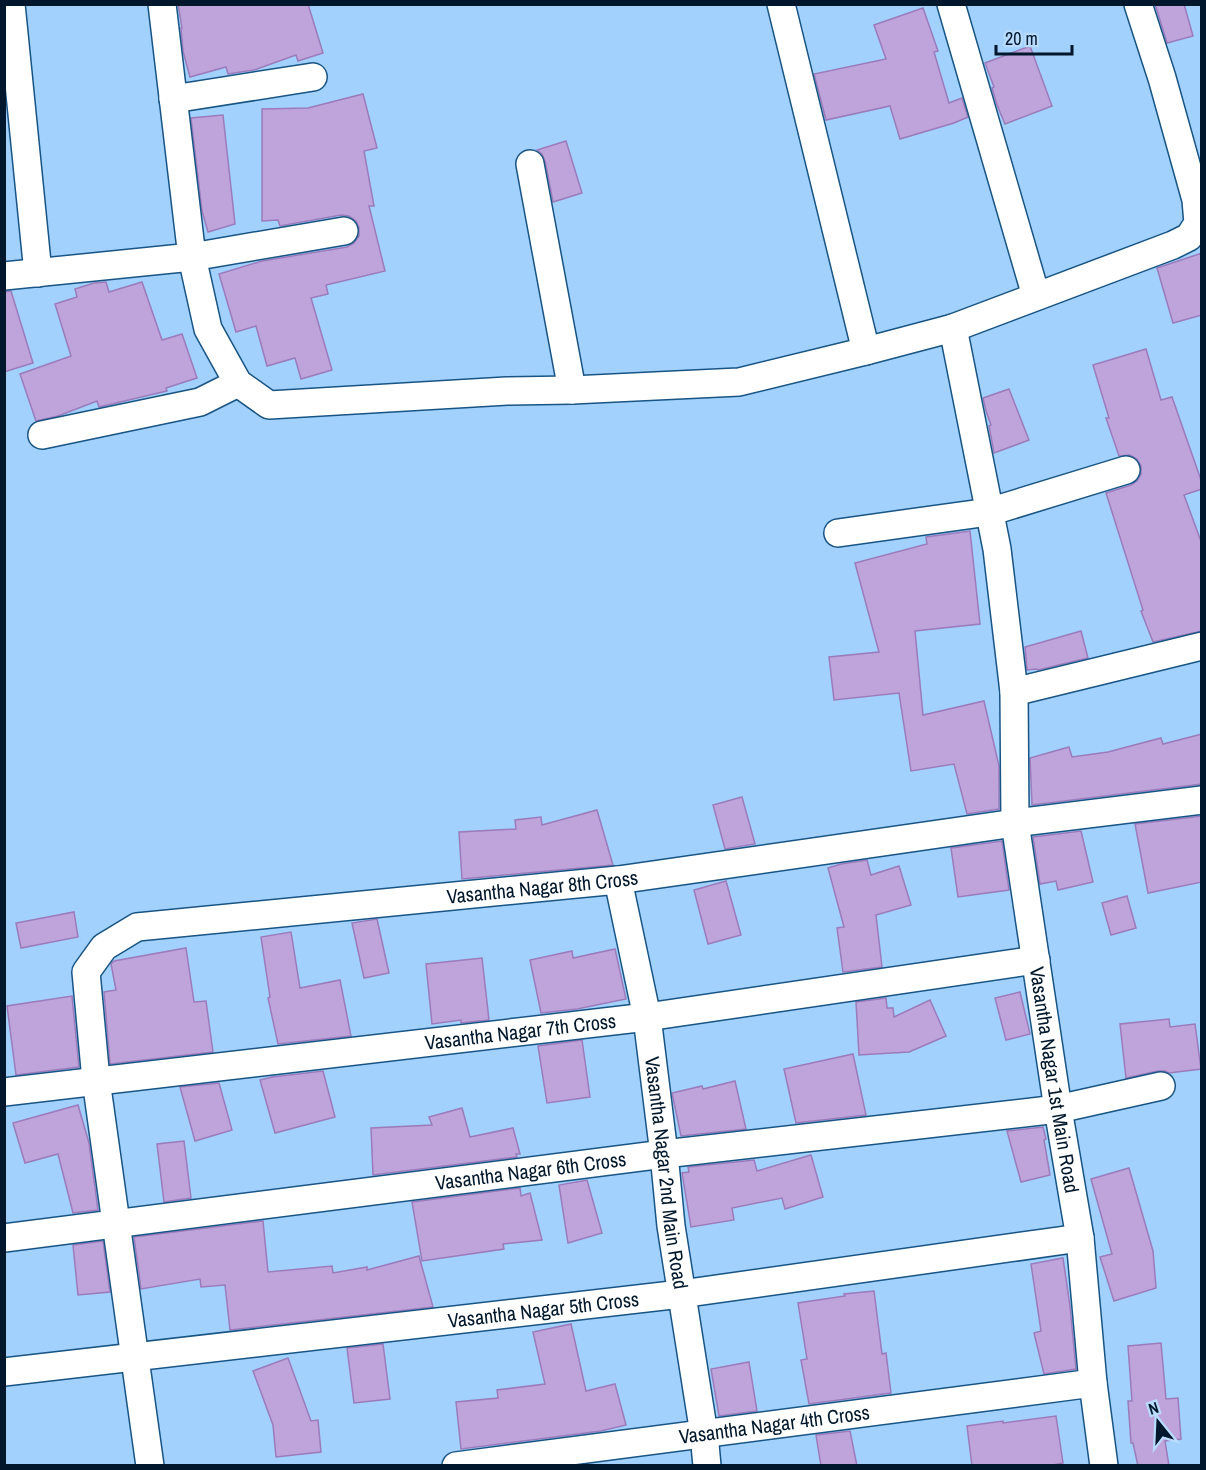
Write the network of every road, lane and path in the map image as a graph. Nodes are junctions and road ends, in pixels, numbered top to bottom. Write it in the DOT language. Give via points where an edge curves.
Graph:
graph roads {
  1 [pos="11,4"];
  2 [pos="162,4"];
  3 [pos="781,4"];
  4 [pos="951,4"];
  5 [pos="1138,4"];
  6 [pos="313,77"];
  7 [pos="173,99"];
  8 [pos="530,164"];
  9 [pos="1200,227"];
  10 [pos="344,231"];
  11 [pos="192,257"];
  12 [pos="38,273"];
  13 [pos="4,276"];
  14 [pos="1036,296"];
  15 [pos="952,328"];
  16 [pos="866,351"];
  17 [pos="238,383"];
  18 [pos="572,390"];
  19 [pos="42,435"];
  20 [pos="1126,470"];
  21 [pos="989,512"];
  22 [pos="838,533"];
  23 [pos="1202,646"];
  24 [pos="1014,692"];
  25 [pos="1202,800"];
  26 [pos="1015,823"];
  27 [pos="618,880"];
  28 [pos="1036,960"];
  29 [pos="647,1017"];
  30 [pos="96,1080"];
  31 [pos="1161,1086"];
  32 [pos="4,1092"];
  33 [pos="1058,1109"];
  34 [pos="664,1154"];
  35 [pos="116,1224"];
  36 [pos="4,1238"];
  37 [pos="1080,1238"];
  38 [pos="681,1294"];
  39 [pos="135,1358"];
  40 [pos="4,1372"];
  41 [pos="1093,1383"];
  42 [pos="704,1434"];
  43 [pos="150,1466"];
  44 [pos="456,1466"];
  45 [pos="707,1466"];
  46 [pos="1104,1466"];
  1 -- 12 [label="street"];
  2 -- 7 [label="street"];
  3 -- 16 [label="street"];
  4 -- 14 [label="street"];
  5 -- 9 [label="street" via="1196,200"];
  6 -- 7 [label="street"];
  7 -- 11 [label="street"];
  8 -- 18 [label="street"];
  9 -- 14 [label="street" via="1173,245"];
  10 -- 11 [label="street"];
  11 -- 12 [label="street"];
  11 -- 17 [label="street" via="208,329"];
  12 -- 13 [label="street"];
  14 -- 15 [label="street"];
  15 -- 16 [label="street"];
  15 -- 21 [label="street, Vasantha Nagar 1st Main Road"];
  16 -- 18 [label="street" via="739,382"];
  17 -- 18 [label="street" via="270,405"];
  17 -- 19 [label="street" via="200,402"];
  20 -- 21 [label="street"];
  21 -- 22 [label="street"];
  21 -- 24 [label="street, Vasantha Nagar 1st Main Road"];
  23 -- 24 [label="street"];
  24 -- 26 [label="street, Vasantha Nagar 1st Main Road"];
  25 -- 26 [label="street, Vasantha Nagar 8th Cross"];
  26 -- 27 [label="street, Vasantha Nagar 8th Cross"];
  26 -- 28 [label="street, Vasantha Nagar 1st Main Road"];
  27 -- 29 [label="street, Vasantha Nagar 2nd Main Road"];
  27 -- 30 [label="street, Vasantha Nagar 8th Cross" via="137,927 104,947 86,972"];
  28 -- 29 [label="street, Vasantha Nagar 7th Cross"];
  28 -- 33 [label="street, Vasantha Nagar 1st Main Road"];
  29 -- 30 [label="street, Vasantha Nagar 7th Cross"];
  29 -- 34 [label="street, Vasantha Nagar 2nd Main Road"];
  30 -- 32 [label="street, Vasantha Nagar 7th Cross"];
  30 -- 35 [label="street"];
  31 -- 33 [label="street, Vasantha Nagar 6th Cross"];
  33 -- 34 [label="street, Vasantha Nagar 6th Cross"];
  33 -- 37 [label="street, Vasantha Nagar 1st Main Road"];
  34 -- 35 [label="street, Vasantha Nagar 6th Cross"];
  34 -- 38 [label="street, Vasantha Nagar 2nd Main Road"];
  35 -- 36 [label="street, Vasantha Nagar 6th Cross"];
  35 -- 39 [label="street"];
  37 -- 38 [label="street, Vasantha Nagar 5th Cross"];
  37 -- 41 [label="street, Vasantha Nagar 1st Main Road"];
  38 -- 39 [label="street, Vasantha Nagar 5th Cross"];
  38 -- 42 [label="street, Vasantha Nagar 2nd Main Road"];
  39 -- 40 [label="street, Vasantha Nagar 5th Cross"];
  39 -- 43 [label="street"];
  41 -- 42 [label="street, Vasantha Nagar 4th Cross"];
  41 -- 46 [label="street, Vasantha Nagar 1st Main Road"];
  42 -- 44 [label="street, Vasantha Nagar 4th Cross"];
  42 -- 45 [label="street, Vasantha Nagar 2nd Main Road"];
}
